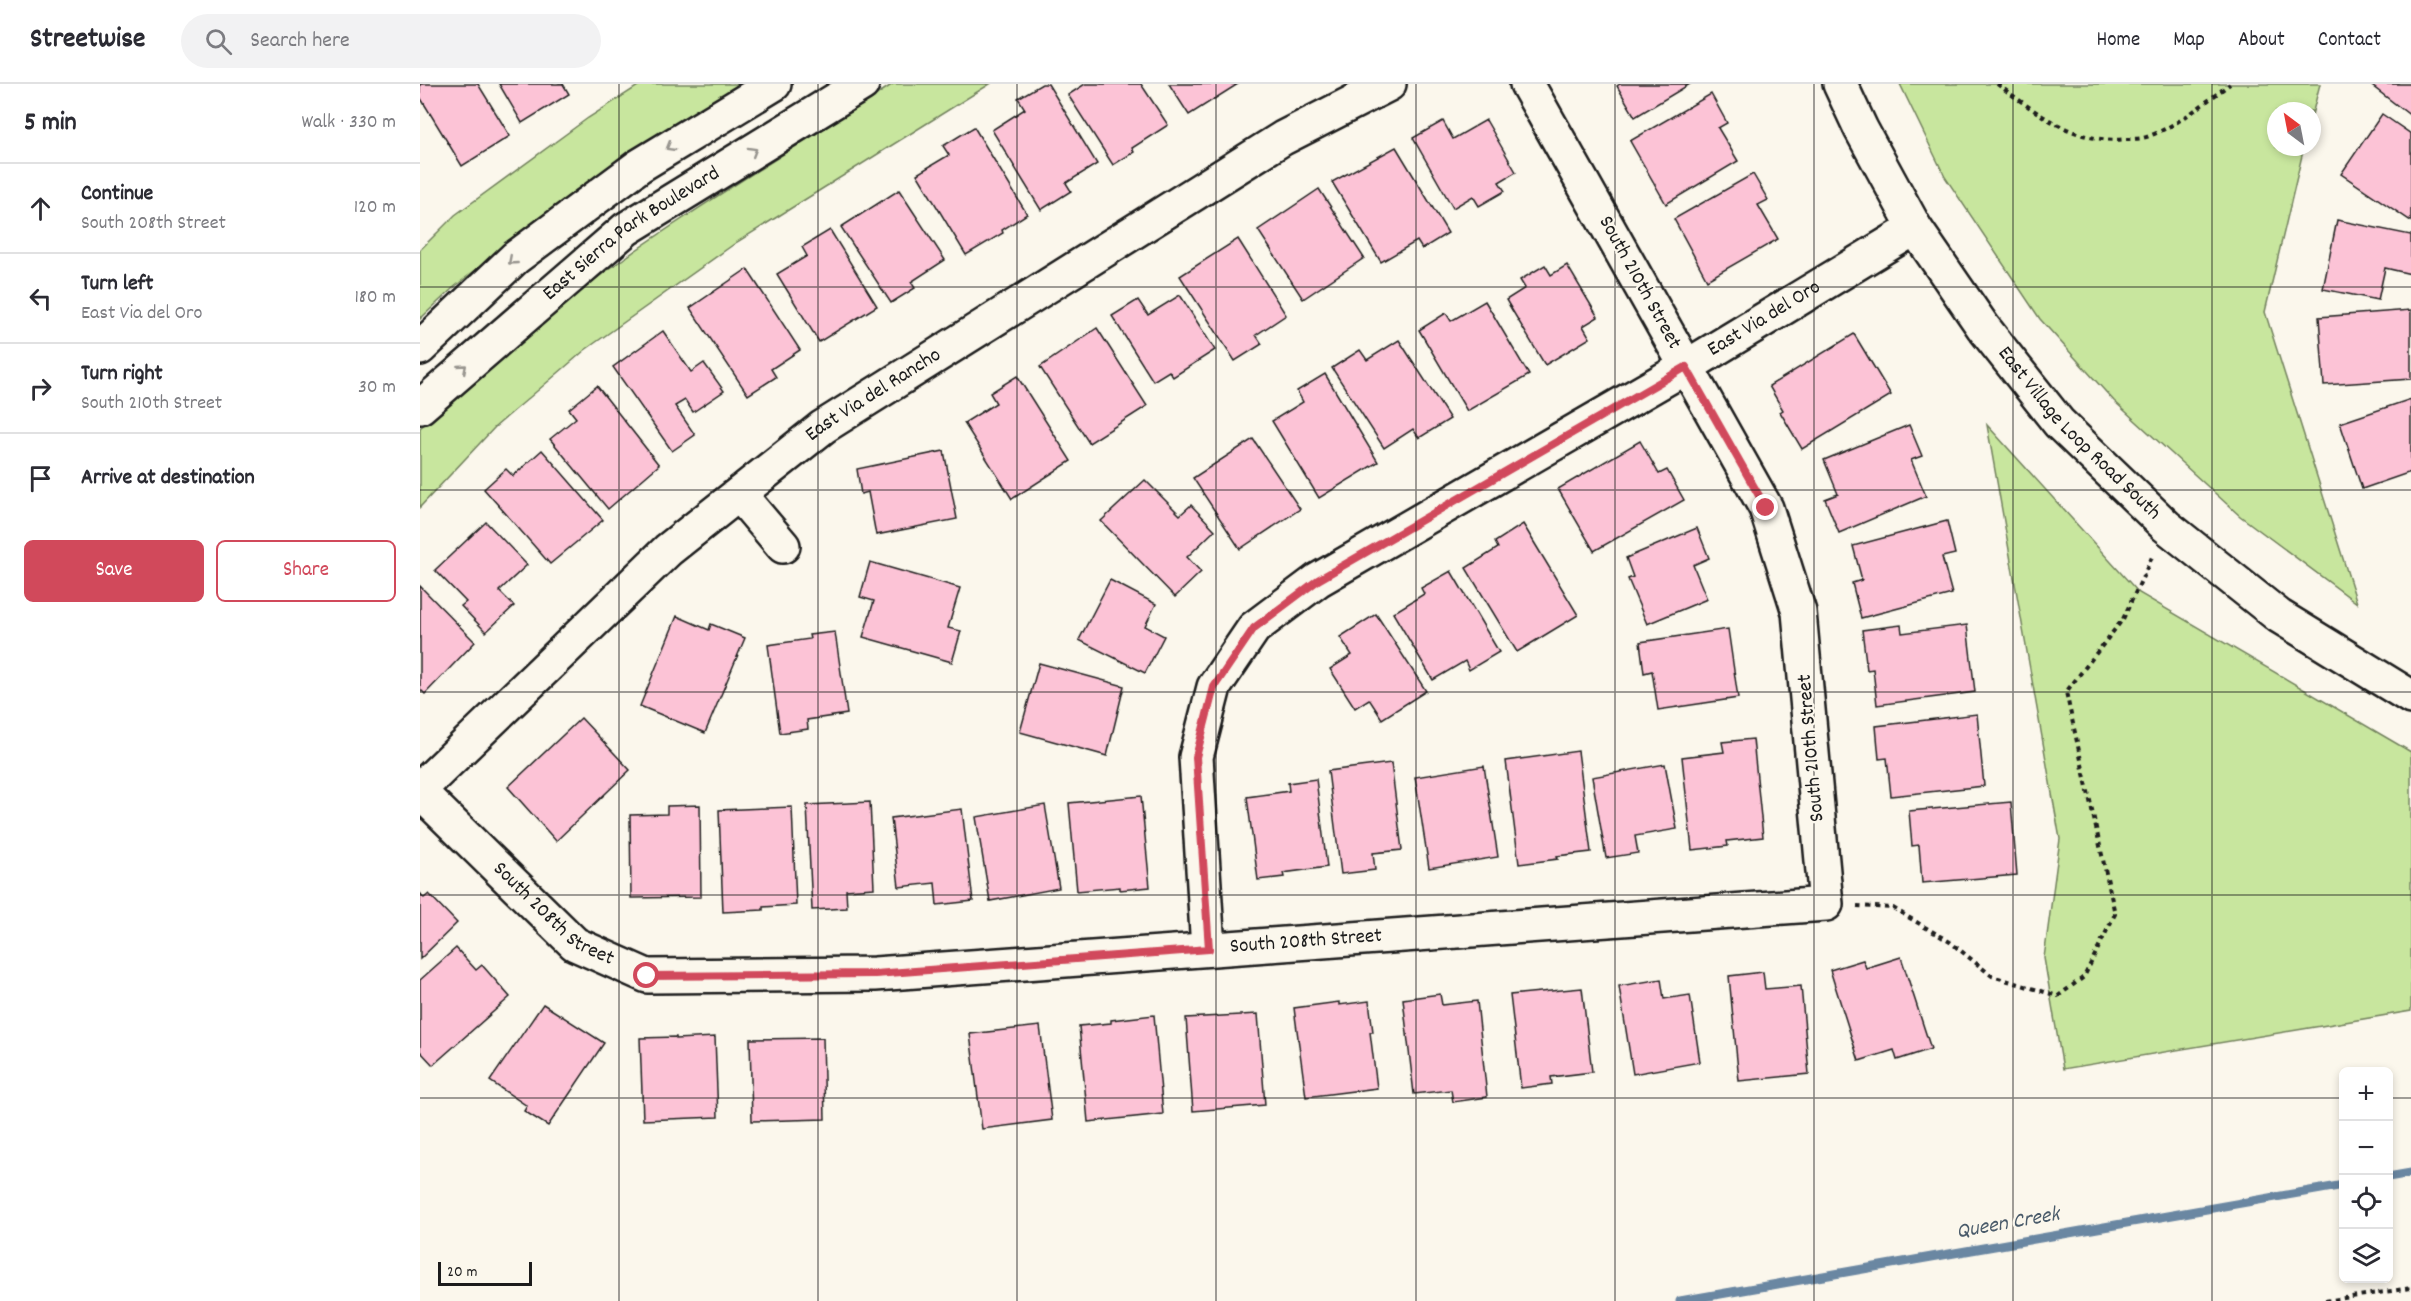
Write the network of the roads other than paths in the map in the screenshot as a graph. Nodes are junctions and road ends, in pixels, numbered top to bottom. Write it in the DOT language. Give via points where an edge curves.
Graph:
graph roads {
  1 [pos="774,84"];
  2 [pos="862,84"];
  3 [pos="1389,84"];
  4 [pos="1527,84"];
  5 [pos="1840,84"];
  6 [pos="1915,228"];
  7 [pos="420,348"];
  8 [pos="1686,367"];
  9 [pos="420,407"];
  10 [pos="739,494"];
  11 [pos="783,546"];
  12 [pos="2411,697"];
  13 [pos="420,791"];
  14 [pos="1826,904"];
  15 [pos="1209,949"];
  1 -- 7 [label="street, one-way" via="639,166 524,251"];
  9 -- 2 [label="street, East Sierra Park Boulevard, one-way" via="626,228"];
  3 -- 10 [label="street, East Via del Rancho" via="1283,138 853,408"];
  4 -- 8 [label="street, South 210th Street"];
  5 -- 6 [label="street, East Village Loop Road South"];
  6 -- 8 [label="street, East Via del Oro"];
  6 -- 12 [label="street, East Village Loop Road South" via="1983,327 2059,423 2166,526 2278,616"];
  8 -- 14 [label="street, South 210th Street" via="1766,508 1799,612"];
  8 -- 15 [label="street, East Via del Oro" via="1318,580 1254,628 1214,687 1196,757"];
  10 -- 11 [label="street"];
  10 -- 13 [label="street, East Via del Rancho" via="668,550"];
  13 -- 15 [label="street, South 208th Street" via="575,944 647,976 875,974"];
  14 -- 15 [label="street, South 208th Street"];
}
